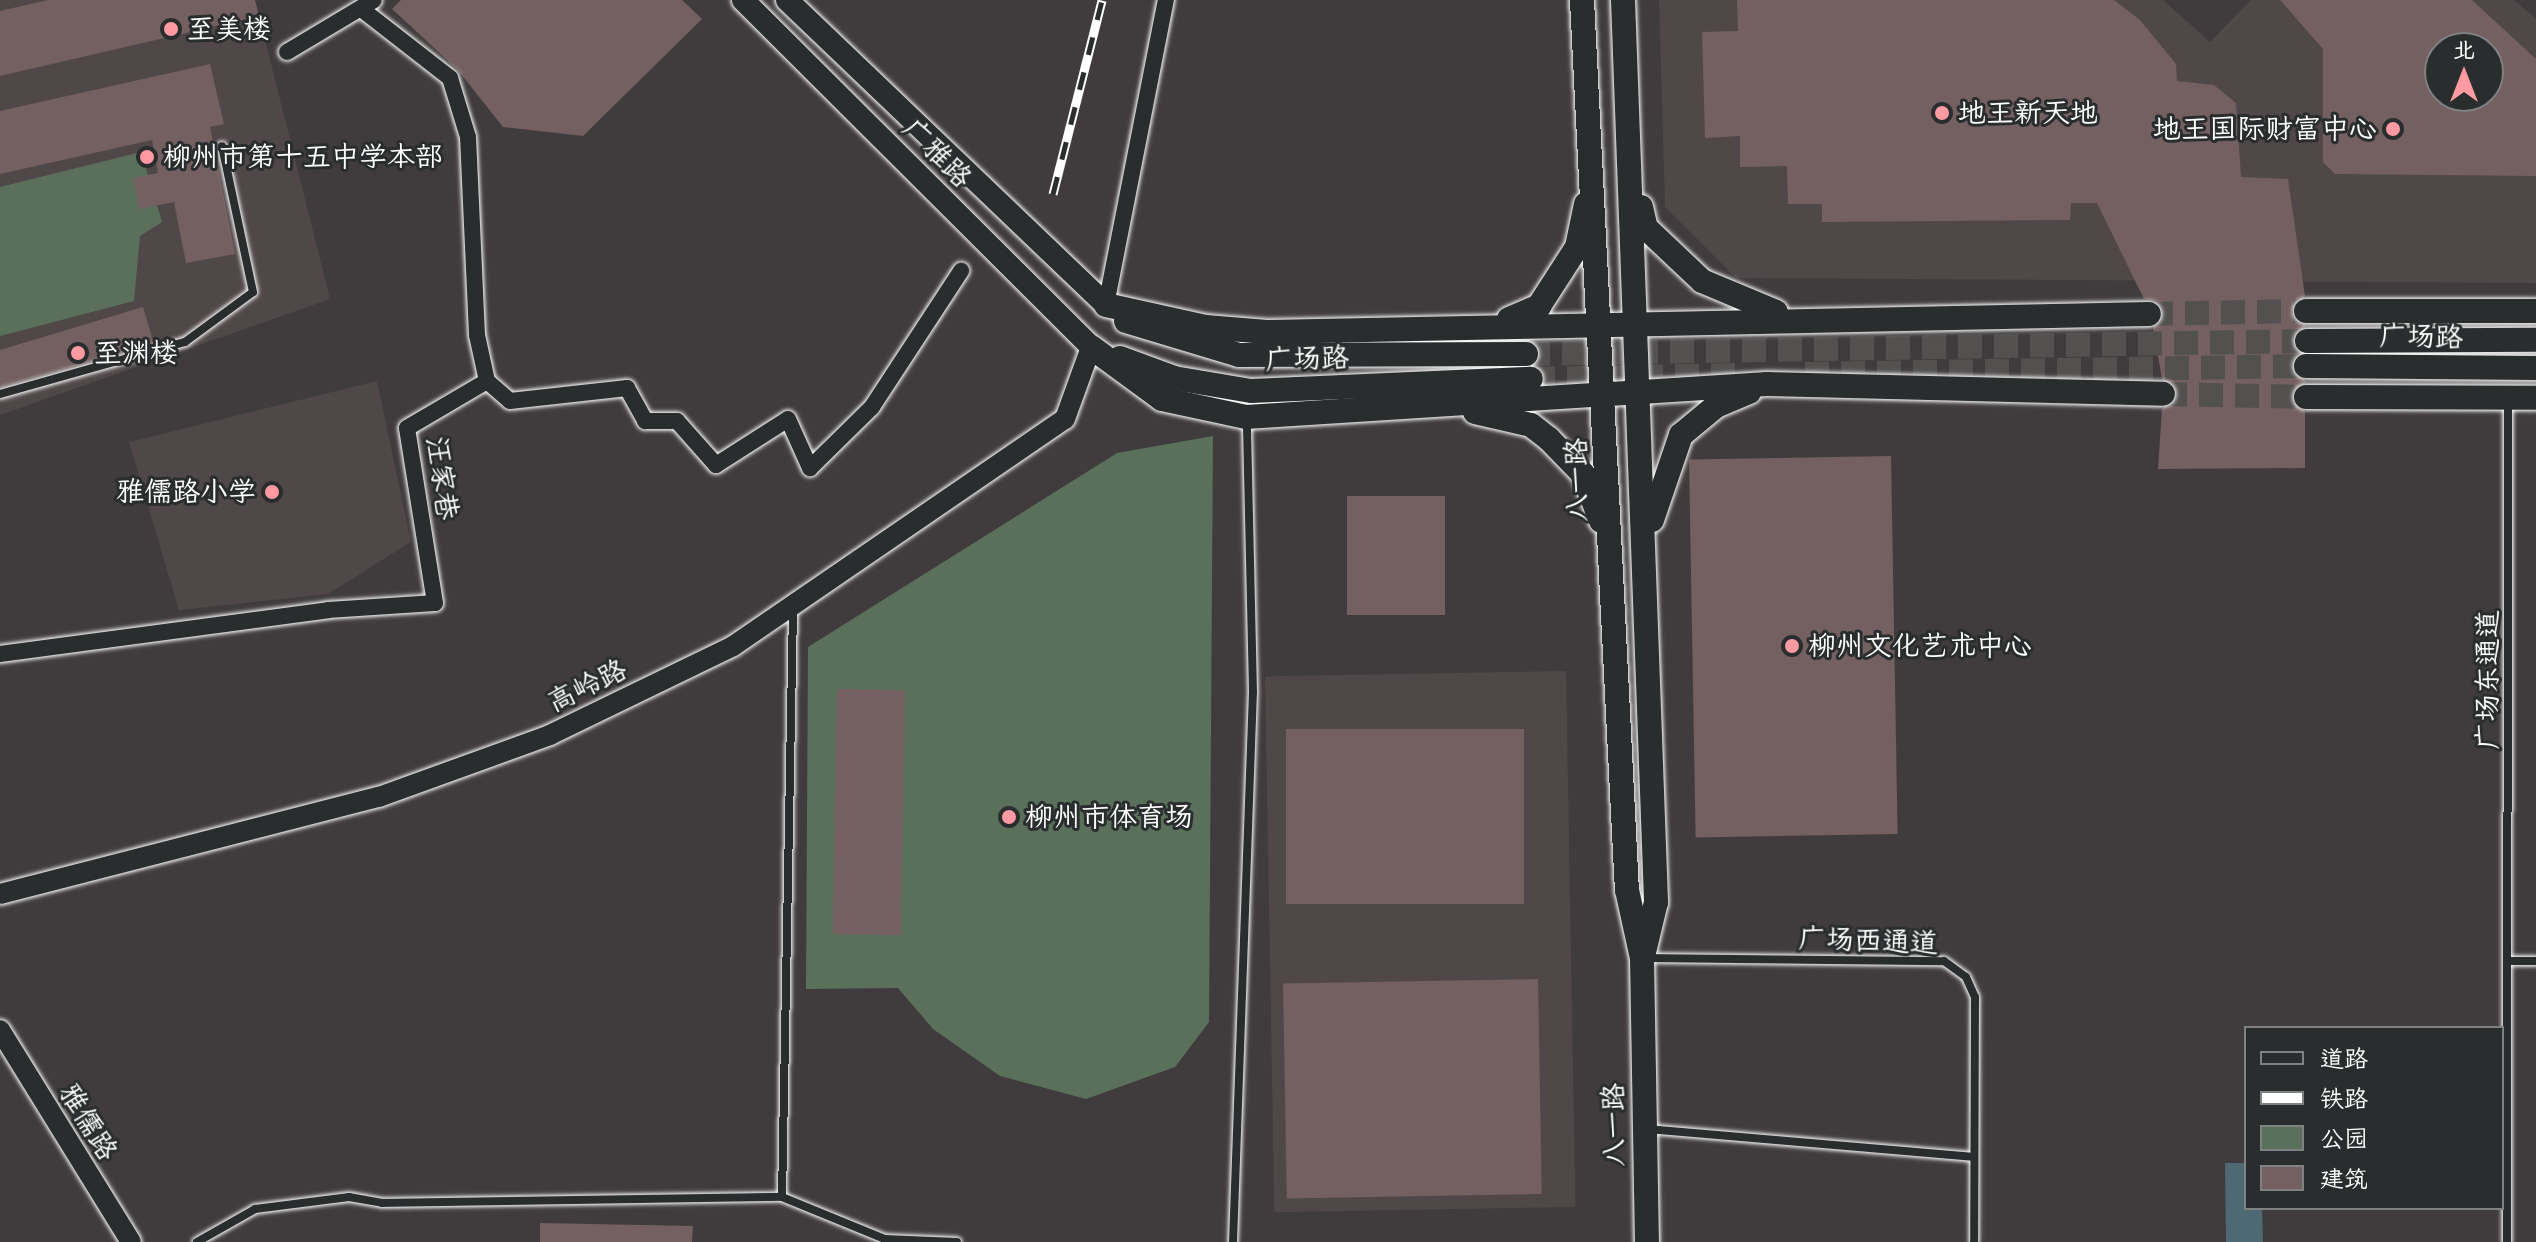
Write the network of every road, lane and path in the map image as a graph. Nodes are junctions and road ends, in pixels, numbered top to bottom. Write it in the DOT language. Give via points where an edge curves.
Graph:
graph roads {
  1 [pos="743,0"];
  2 [pos="787,0"];
  3 [pos="1166,0"];
  4 [pos="1582,0"];
  5 [pos="1623,0"];
  6 [pos="369,6"];
  7 [pos="287,52"];
  8 [pos="222,146"];
  9 [pos="1631,166"];
  10 [pos="1593,174"];
  11 [pos="961,271"];
  12 [pos="1106,305"];
  13 [pos="2306,311"];
  14 [pos="2536,311"];
  15 [pos="2149,314"];
  16 [pos="1786,316"];
  17 [pos="1601,320"];
  18 [pos="1640,320"];
  19 [pos="1495,325"];
  20 [pos="2536,340"];
  21 [pos="2307,341"];
  22 [pos="1091,347"];
  23 [pos="1526,354"];
  24 [pos="2306,366"];
  25 [pos="2536,368"];
  26 [pos="1531,379"];
  27 [pos="487,381"];
  28 [pos="1767,384"];
  29 [pos="0,394"];
  30 [pos="1643,394"];
  31 [pos="2163,394"];
  32 [pos="1606,395"];
  33 [pos="2306,397"];
  34 [pos="2508,398"];
  35 [pos="2536,398"];
  36 [pos="1441,406"];
  37 [pos="1246,417"];
  38 [pos="1607,536"];
  39 [pos="1643,557"];
  40 [pos="793,607"];
  41 [pos="0,654"];
  42 [pos="0,894"];
  43 [pos="1642,958"];
  44 [pos="2512,961"];
  45 [pos="2536,961"];
  46 [pos="0,1030"];
  47 [pos="1644,1128"];
  48 [pos="1974,1157"];
  49 [pos="782,1197"];
  50 [pos="131,1242"];
  51 [pos="197,1242"];
  52 [pos="957,1242"];
  53 [pos="1233,1242"];
  54 [pos="1647,1242"];
  55 [pos="1974,1242"];
  56 [pos="2507,1242"];
  1 -- 22 [label="main road, 广雅路"];
  2 -- 12 [label="main road, 广雅路"];
  3 -- 12 [label="street"];
  4 -- 10 [label="main road, 八一路"];
  5 -- 9 [label="main road, 八一路"];
  6 -- 7 [label="street"];
  6 -- 27 [label="street" via="450,78 468,137 477,335"];
  8 -- 29 [label="lane" via="253,292 185,342"];
  9 -- 16 [label="main road" via="1646,228 1677,261 1702,281"];
  9 -- 18 [label="main road, 八一路"];
  10 -- 17 [label="main road, 八一路"];
  10 -- 19 [label="main road" via="1577,247 1539,306"];
  11 -- 27 [label="street" via="872,407 810,468 788,419 716,465 677,421 645,421 627,388 510,401"];
  12 -- 19 [label="main road" via="1206,327 1267,332"];
  12 -- 23 [label="main road, 广场路" via="1135,327 1239,355"];
  13 -- 14 [label="main road"];
  15 -- 16 [label="main road"];
  16 -- 18 [label="main road"];
  17 -- 18 [label="main road"];
  17 -- 19 [label="main road"];
  17 -- 32 [label="main road, 八一路"];
  18 -- 30 [label="main road, 八一路"];
  20 -- 21 [label="main road, 广场路"];
  22 -- 26 [label="main road, 广场路" via="1174,378 1251,391"];
  22 -- 37 [label="main road" via="1162,399"];
  22 -- 40 [label="street, 高岭路" via="1065,419"];
  24 -- 25 [label="main road, 广场路"];
  27 -- 41 [label="street, 汪家巷" via="407,428 435,603"];
  28 -- 30 [label="main road"];
  28 -- 31 [label="main road"];
  28 -- 39 [label="main road" via="1716,406 1681,435"];
  30 -- 32 [label="main road"];
  30 -- 39 [label="main road, 八一路"];
  32 -- 36 [label="main road"];
  32 -- 38 [label="main road, 八一路"];
  33 -- 34 [label="main road"];
  34 -- 35 [label="main road"];
  34 -- 44 [label="lane, 广场东通道"];
  36 -- 37 [label="main road"];
  36 -- 38 [label="main road" via="1511,419 1549,439 1583,474"];
  37 -- 53 [label="lane" via="1253,692"];
  38 -- 43 [label="main road, 八一路" via="1627,890"];
  39 -- 43 [label="main road, 八一路" via="1656,902"];
  40 -- 42 [label="street, 高岭路" via="733,646 521,746 379,797"];
  40 -- 49 [label="lane"];
  43 -- 47 [label="main road, 八一路"];
  43 -- 48 [label="lane, 广场西通道" via="1944,961 1966,977 1975,997"];
  44 -- 45 [label="lane"];
  44 -- 56 [label="lane, 广场东通道"];
  46 -- 50 [label="street, 雅儒路"];
  47 -- 48 [label="lane"];
  47 -- 54 [label="main road, 八一路"];
  48 -- 55 [label="lane, 广场西通道"];
  49 -- 51 [label="lane" via="445,1203 349,1197 255,1209"];
  49 -- 52 [label="lane" via="885,1239"];
}
